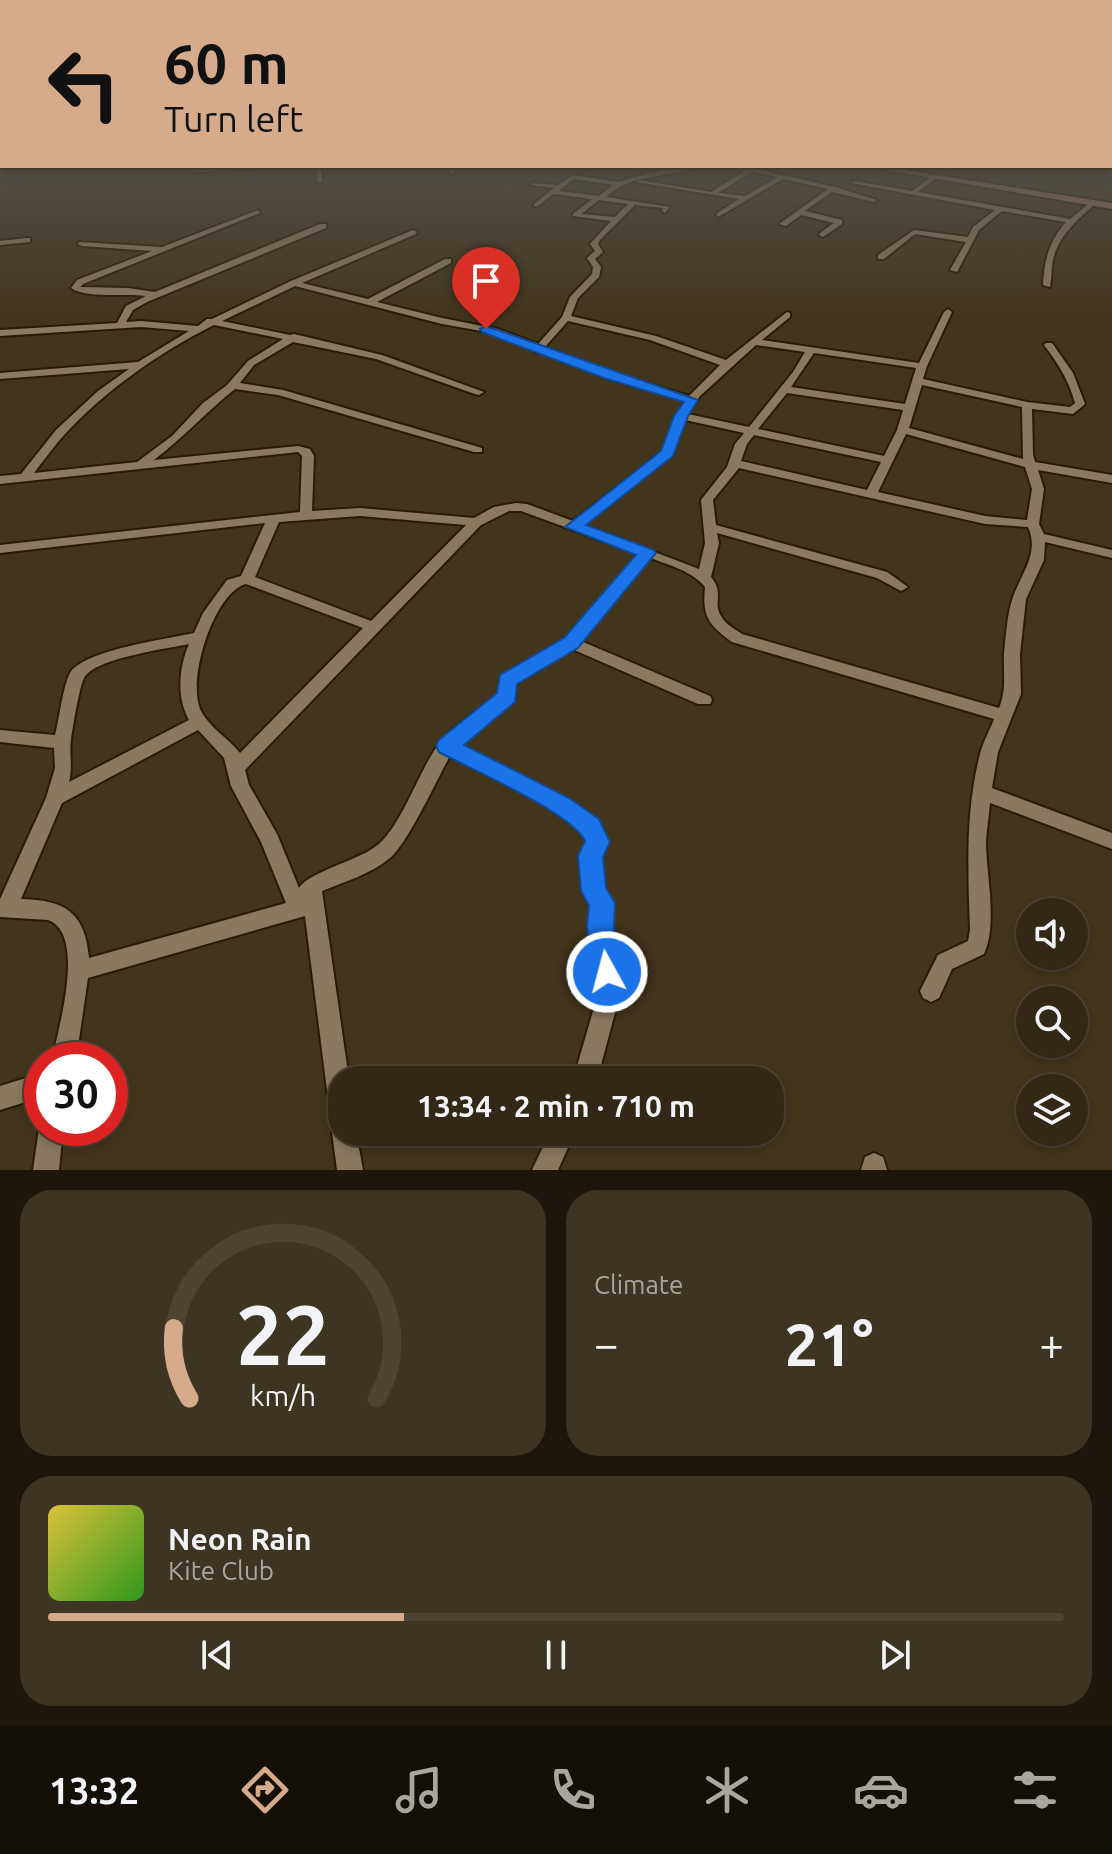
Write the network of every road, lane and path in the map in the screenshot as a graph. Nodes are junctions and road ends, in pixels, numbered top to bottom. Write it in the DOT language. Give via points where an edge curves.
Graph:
graph roads {
  1 [pos="585,208"];
  2 [pos="628,208"];
  3 [pos="667,208"];
  4 [pos="729,208"];
  5 [pos="806,208"];
  6 [pos="992,208"];
  7 [pos="1087,208"];
  8 [pos="1000,209"];
  9 [pos="665,211"];
  10 [pos="258,212"];
  11 [pos="799,212"];
  12 [pos="718,215"];
  13 [pos="615,219"];
  14 [pos="1070,221"];
  15 [pos="783,224"];
  16 [pos="323,226"];
  17 [pos="413,232"];
  18 [pos="823,235"];
  19 [pos="27,240"];
  20 [pos="970,240"];
  21 [pos="2,243"];
  22 [pos="82,244"];
  23 [pos="164,249"];
  24 [pos="1,252"];
  25 [pos="881,257"];
  26 [pos="448,261"];
  27 [pos="954,270"];
  28 [pos="294,283"];
  29 [pos="1047,285"];
  30 [pos="157,295"];
  31 [pos="370,302"];
  32 [pos="948,312"];
  33 [pos="787,315"];
  34 [pos="566,318"];
  35 [pos="208,321"];
  36 [pos="120,325"];
  37 [pos="200,329"];
  38 [pos="0,333"];
  39 [pos="294,337"];
  40 [pos="756,342"];
  41 [pos="1049,345"];
  42 [pos="538,350"];
  43 [pos="811,350"];
  44 [pos="727,364"];
  45 [pos="141,365"];
  46 [pos="922,366"];
  47 [pos="0,376"];
  48 [pos="919,381"];
  49 [pos="232,385"];
  50 [pos="784,389"];
  51 [pos="479,392"];
  52 [pos="692,400"];
  53 [pos="1027,405"];
  54 [pos="909,408"];
  55 [pos="681,416"];
  56 [pos="903,430"];
  57 [pos="753,431"];
  58 [pos="478,450"];
  59 [pos="887,460"];
  60 [pos="734,463"];
  61 [pos="1030,465"];
  62 [pos="140,466"];
  63 [pos="24,478"];
  64 [pos="1112,479"];
  65 [pos="0,480"];
  66 [pos="871,494"];
  67 [pos="306,515"];
  68 [pos="274,518"];
  69 [pos="476,522"];
  70 [pos="574,527"];
  71 [pos="710,527"];
  72 [pos="1036,531"];
  73 [pos="0,549"];
  74 [pos="647,553"];
  75 [pos="1112,554"];
  76 [pos="704,577"];
  77 [pos="247,579"];
  78 [pos="901,587"];
  79 [pos="374,627"];
  80 [pos="200,637"];
  81 [pos="571,643"];
  82 [pos="704,700"];
  83 [pos="1005,716"];
  84 [pos="199,722"];
  85 [pos="0,736"];
  86 [pos="62,742"];
  87 [pos="447,746"];
  88 [pos="236,768"];
  89 [pos="982,792"];
  90 [pos="55,798"];
  91 [pos="1112,841"];
  92 [pos="311,886"];
  93 [pos="4,908"];
  94 [pos="298,909"];
  95 [pos="77,971"];
  96 [pos="931,991"];
  97 [pos="67,1042"];
  98 [pos="335,1066"];
  99 [pos="589,1066"];
  100 [pos="24,1091"];
  101 [pos="0,1098"];
  102 [pos="49,1146"];
  103 [pos="346,1146"];
  104 [pos="556,1146"];
  105 [pos="46,1170"];
  106 [pos="350,1170"];
  107 [pos="545,1170"];
  1 -- 13 [label="street" via="575,215"];
  2 -- 13 [label="street"];
  3 -- 9 [label="street"];
  4 -- 12 [label="street"];
  5 -- 11 [label="street"];
  6 -- 8 [label="street"];
  7 -- 14 [label="street"];
  8 -- 14 [label="street"];
  8 -- 20 [label="street"];
  10 -- 23 [label="street"];
  11 -- 15 [label="street"];
  11 -- 18 [label="street" via="839,222"];
  13 -- 34 [label="street" via="595,242 599,252 591,258 596,275 574,297"];
  14 -- 29 [label="street" via="1052,245"];
  16 -- 30 [label="street"];
  17 -- 28 [label="street"];
  19 -- 21 [label="street"];
  20 -- 25 [label="street" via="914,232"];
  20 -- 27 [label="street"];
  21 -- 24 [label="street"];
  22 -- 23 [label="street"];
  23 -- 30 [label="street" via="75,288"];
  26 -- 31 [label="street"];
  28 -- 31 [label="street"];
  28 -- 35 [label="street"];
  30 -- 36 [label="street" via="129,308"];
  31 -- 42 [label="street" via="495,331"];
  32 -- 46 [label="street"];
  33 -- 40 [label="street"];
  34 -- 42 [label="street"];
  34 -- 44 [label="street" via="653,338"];
  35 -- 37 [label="street"];
  35 -- 39 [label="street"];
  36 -- 37 [label="street"];
  36 -- 38 [label="street"];
  37 -- 45 [label="street"];
  39 -- 49 [label="street" via="251,363"];
  39 -- 51 [label="street" via="396,362"];
  40 -- 43 [label="street"];
  40 -- 44 [label="street"];
  41 -- 53 [label="street" via="1067,366 1080,404 1066,411"];
  42 -- 52 [label="street"];
  43 -- 46 [label="street"];
  43 -- 50 [label="street"];
  44 -- 52 [label="street"];
  45 -- 47 [label="street"];
  45 -- 63 [label="street" via="81,412"];
  46 -- 48 [label="street"];
  48 -- 53 [label="street"];
  48 -- 54 [label="street"];
  49 -- 58 [label="street" via="279,392"];
  49 -- 62 [label="street"];
  50 -- 54 [label="street"];
  50 -- 57 [label="street"];
  52 -- 55 [label="street"];
  53 -- 61 [label="street"];
  54 -- 56 [label="street"];
  55 -- 57 [label="street"];
  55 -- 70 [label="street" via="668,453"];
  56 -- 59 [label="street"];
  56 -- 61 [label="street"];
  57 -- 59 [label="street"];
  57 -- 60 [label="street"];
  59 -- 66 [label="street"];
  60 -- 66 [label="street"];
  60 -- 71 [label="street" via="707,500"];
  61 -- 64 [label="street"];
  61 -- 72 [label="street" via="1038,489"];
  62 -- 63 [label="street"];
  62 -- 67 [label="street" via="306,451"];
  63 -- 65 [label="street"];
  66 -- 72 [label="street"];
  67 -- 68 [label="street"];
  67 -- 69 [label="street" via="360,512"];
  68 -- 73 [label="street"];
  68 -- 77 [label="street"];
  69 -- 70 [label="street" via="510,506"];
  69 -- 79 [label="street"];
  70 -- 74 [label="street"];
  71 -- 76 [label="street"];
  71 -- 78 [label="street" via="882,575"];
  72 -- 75 [label="street"];
  72 -- 83 [label="street" via="1037,560 1019,599 1013,694"];
  74 -- 76 [label="street"];
  74 -- 81 [label="street"];
  76 -- 83 [label="street" via="712,587 709,607 714,622 737,638"];
  77 -- 79 [label="street"];
  77 -- 80 [label="street" via="223,592"];
  79 -- 88 [label="street"];
  80 -- 84 [label="street" via="191,658 188,692"];
  80 -- 86 [label="street" via="108,657 82,669 73,683"];
  81 -- 82 [label="street"];
  81 -- 87 [label="street" via="507,681 507,696"];
  83 -- 89 [label="street" via="989,752"];
  84 -- 88 [label="street" via="232,755"];
  84 -- 90 [label="street"];
  85 -- 86 [label="street"];
  86 -- 90 [label="street" via="64,768"];
  87 -- 92 [label="street" via="384,852"];
  87 -- 99 [label="street" via="561,805 590,826 598,842 590,856 594,891 602,903 609,994"];
  88 -- 94 [label="street"];
  89 -- 91 [label="street"];
  89 -- 96 [label="street" via="977,947 945,962"];
  90 -- 93 [label="street"];
  92 -- 94 [label="street"];
  92 -- 98 [label="street"];
  93 -- 95 [label="street" via="41,909 62,916 75,929"];
  94 -- 95 [label="street"];
  95 -- 97 [label="street"];
  100 -- 101 [label="street"];
  102 -- 105 [label="street"];
  103 -- 106 [label="street"];
  104 -- 107 [label="street"];
}
